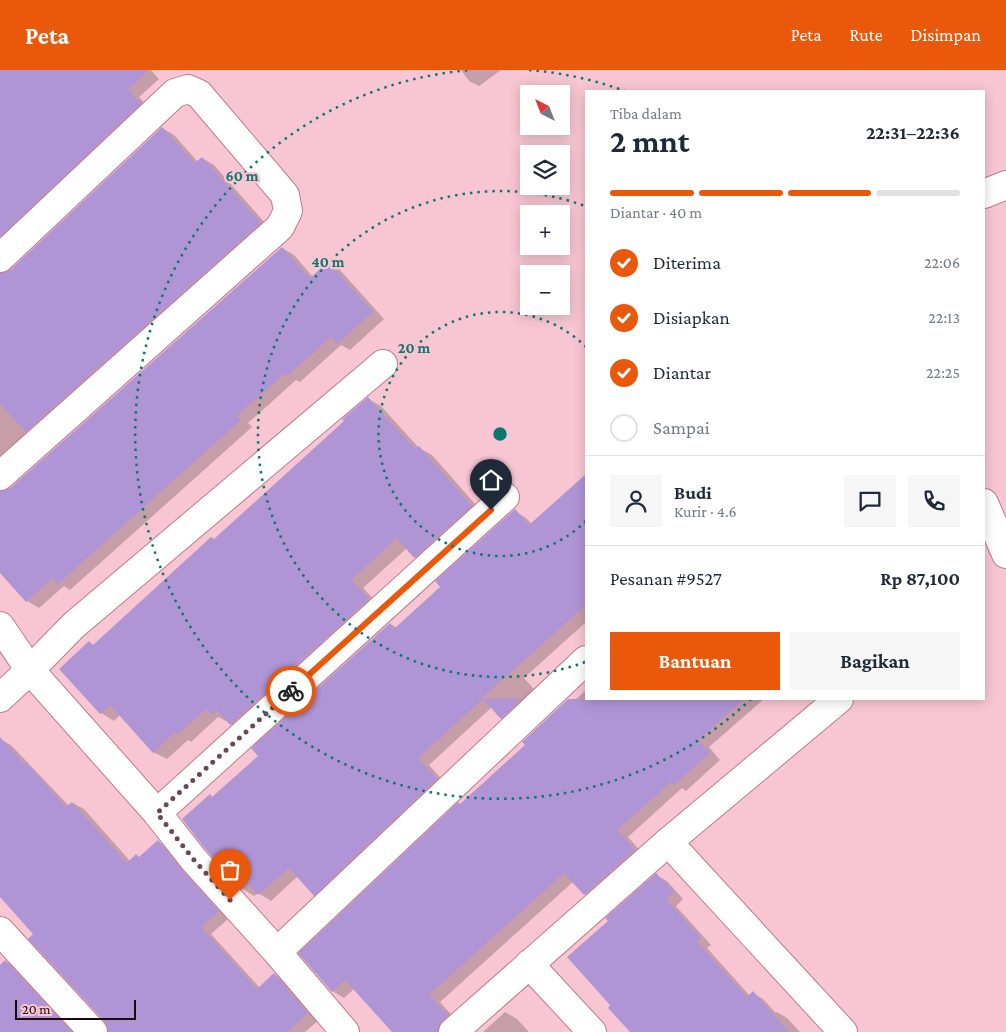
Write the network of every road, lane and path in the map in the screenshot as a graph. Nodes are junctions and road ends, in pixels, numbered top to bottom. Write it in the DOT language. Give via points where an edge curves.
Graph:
graph roads {
  1 [pos="1006,185"];
  2 [pos="985,194"];
  3 [pos="0,258"];
  4 [pos="384,364"];
  5 [pos="0,476"];
  6 [pos="505,497"];
  7 [pos="985,505"];
  8 [pos="1006,554"];
  9 [pos="0,626"];
  10 [pos="585,661"];
  11 [pos="30,670"];
  12 [pos="0,698"];
  13 [pos="838,700"];
  14 [pos="157,813"];
  15 [pos="668,842"];
  16 [pos="4,943"];
  17 [pos="277,952"];
  18 [pos="529,964"];
  19 [pos="93,1032"];
  20 [pos="345,1032"];
  21 [pos="453,1032"];
  22 [pos="592,1032"];
  23 [pos="843,1032"];
  1 -- 2 [label="street"];
  3 -- 5 [label="street" via="175,93 188,89 199,94 285,195 288,211 280,227"];
  4 -- 11 [label="street" via="74,625"];
  6 -- 14 [label="street"];
  7 -- 8 [label="street"];
  9 -- 11 [label="street"];
  10 -- 17 [label="street"];
  11 -- 12 [label="street"];
  11 -- 14 [label="street"];
  13 -- 15 [label="street"];
  14 -- 17 [label="street" via="194,860"];
  15 -- 18 [label="street"];
  15 -- 23 [label="street"];
  16 -- 19 [label="street"];
  17 -- 20 [label="street"];
  18 -- 21 [label="street"];
  18 -- 22 [label="street"];
}
